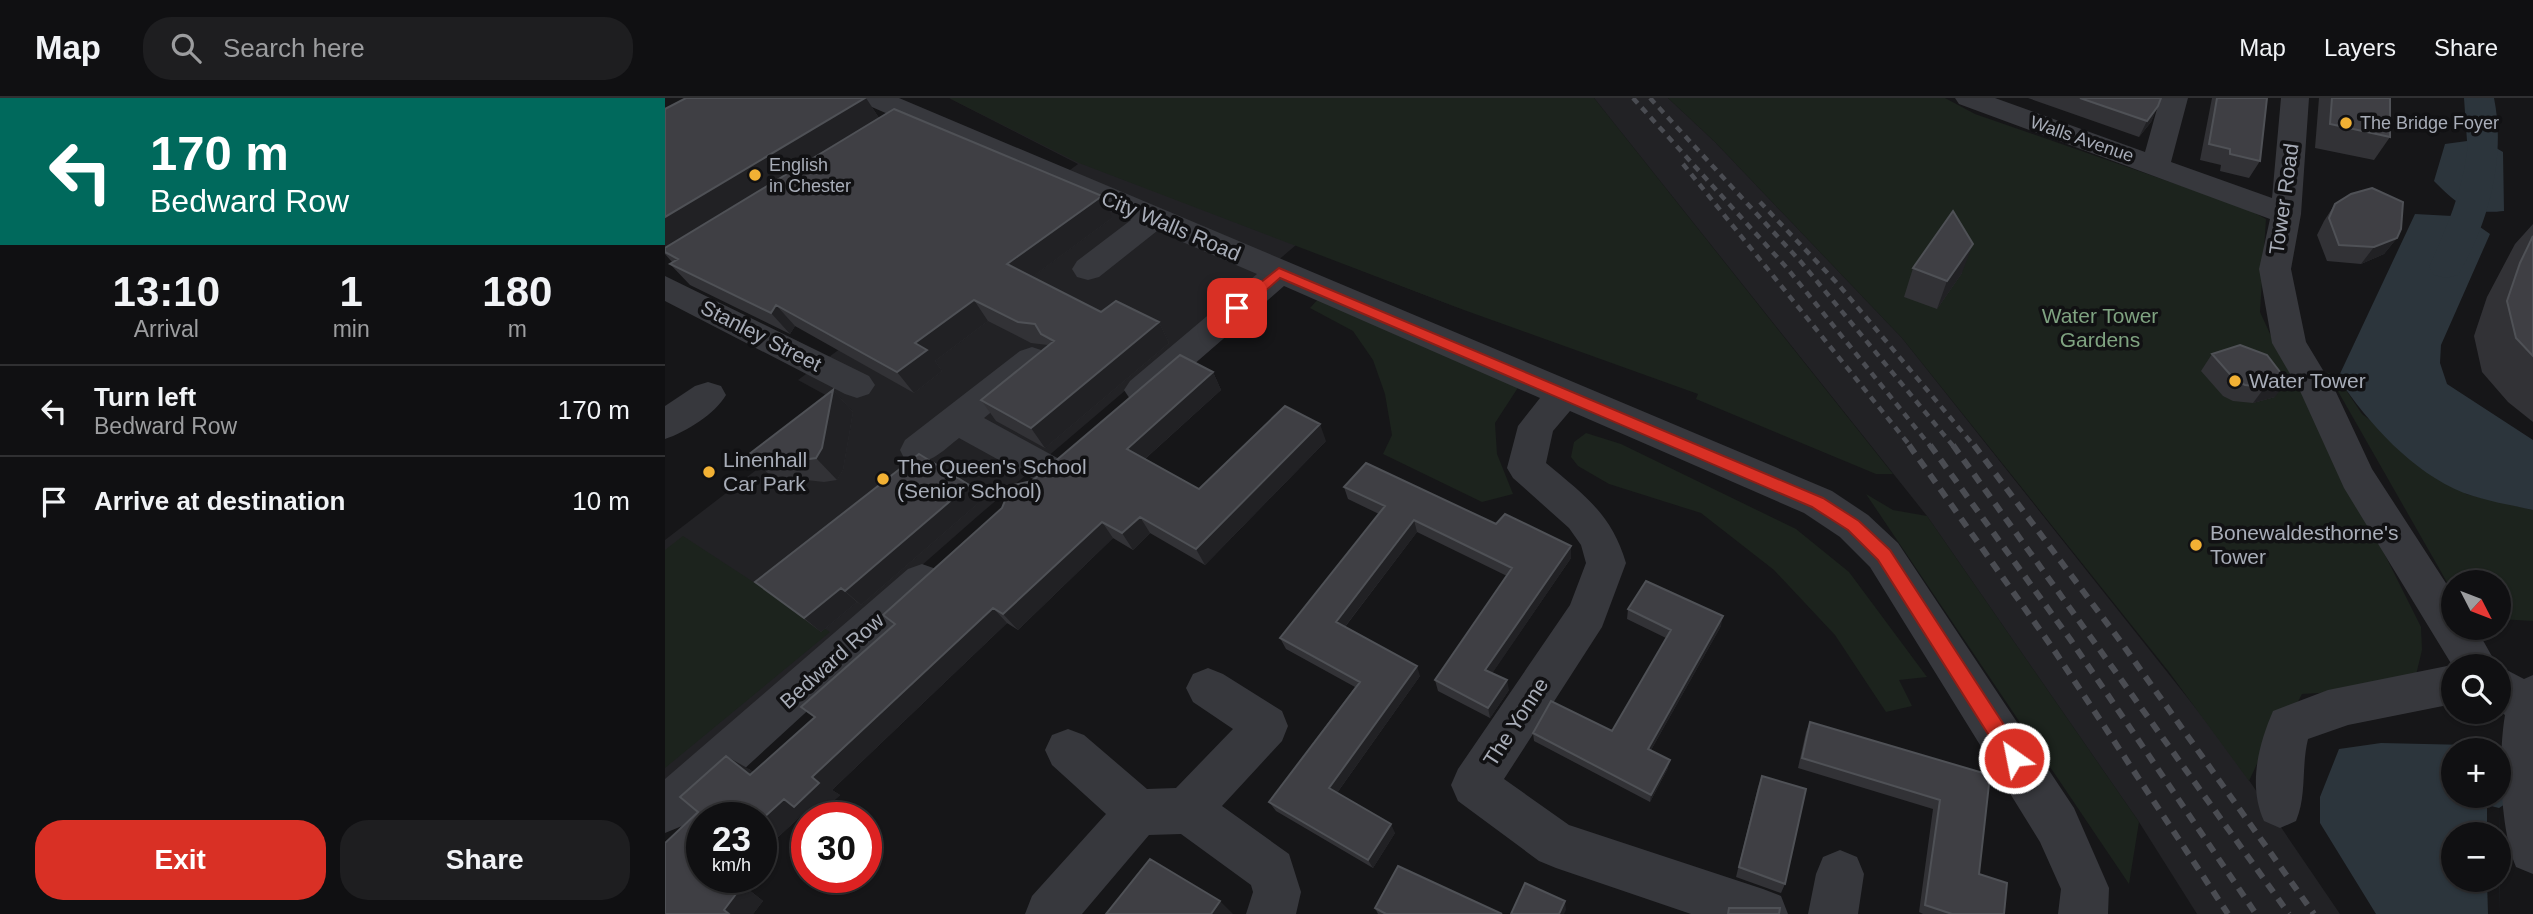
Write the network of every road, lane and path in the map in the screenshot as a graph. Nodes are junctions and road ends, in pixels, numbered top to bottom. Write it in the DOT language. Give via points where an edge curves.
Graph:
graph roads {
  1 [pos="1969,98"];
  2 [pos="2174,98"];
  3 [pos="2295,98"];
  4 [pos="891,114"];
  5 [pos="2156,164"];
  6 [pos="2285,214"];
  7 [pos="1153,218"];
  8 [pos="1088,269"];
  9 [pos="669,271"];
  10 [pos="1279,272"];
  11 [pos="1035,357"];
  12 [pos="857,385"];
  13 [pos="708,396"];
  14 [pos="1563,396"];
  15 [pos="1121,407"];
  16 [pos="956,419"];
  17 [pos="665,425"];
  18 [pos="918,450"];
  19 [pos="1049,469"];
  20 [pos="947,558"];
  21 [pos="2469,654"];
  22 [pos="1208,688"];
  23 [pos="2441,688"];
  24 [pos="2521,705"];
  25 [pos="1068,750"];
  26 [pos="2280,805"];
  27 [pos="665,810"];
  28 [pos="1186,811"];
  29 [pos="1138,812"];
  30 [pos="2532,837"];
  31 [pos="1050,914"];
  32 [pos="1271,914"];
  33 [pos="1763,914"];
  34 [pos="2083,914"];
  1 -- 5 [label="street, Walls Avenue"];
  2 -- 5 [label="street, Walls Avenue"];
  3 -- 6 [label="street, Tower Road"];
  4 -- 7 [label="street, City Walls Road"];
  5 -- 6 [label="street, Walls Avenue"];
  6 -- 21 [label="street, Tower Road" via="2274,269 2289,343 2317,390 2357,477"];
  7 -- 8 [label="street"];
  7 -- 10 [label="street, City Walls Road"];
  9 -- 12 [label="street, Stanley Street"];
  10 -- 14 [label="street, City Walls Road"];
  10 -- 15 [label="street"];
  11 -- 16 [label="street"];
  13 -- 17 [label="street"];
  14 -- 33 [label="street, The Yonne" via="1536,426 1526,468 1583,517 1599,539 1606,563 1587,614 1474,785 1556,844"];
  14 -- 34 [label="street, City Walls Road" via="1818,502 1854,526 1884,555 2057,825 2085,888"];
  16 -- 18 [label="street"];
  16 -- 19 [label="street"];
  20 -- 27 [label="street, Bedward Row"];
  22 -- 28 [label="street" via="1266,726"];
  23 -- 26 [label="street" via="2316,711 2289,726 2279,764"];
  24 -- 30 [label="street"];
  25 -- 29 [label="street"];
  28 -- 29 [label="street"];
  28 -- 32 [label="street" via="1272,871 1277,892"];
  29 -- 31 [label="street"];
}
